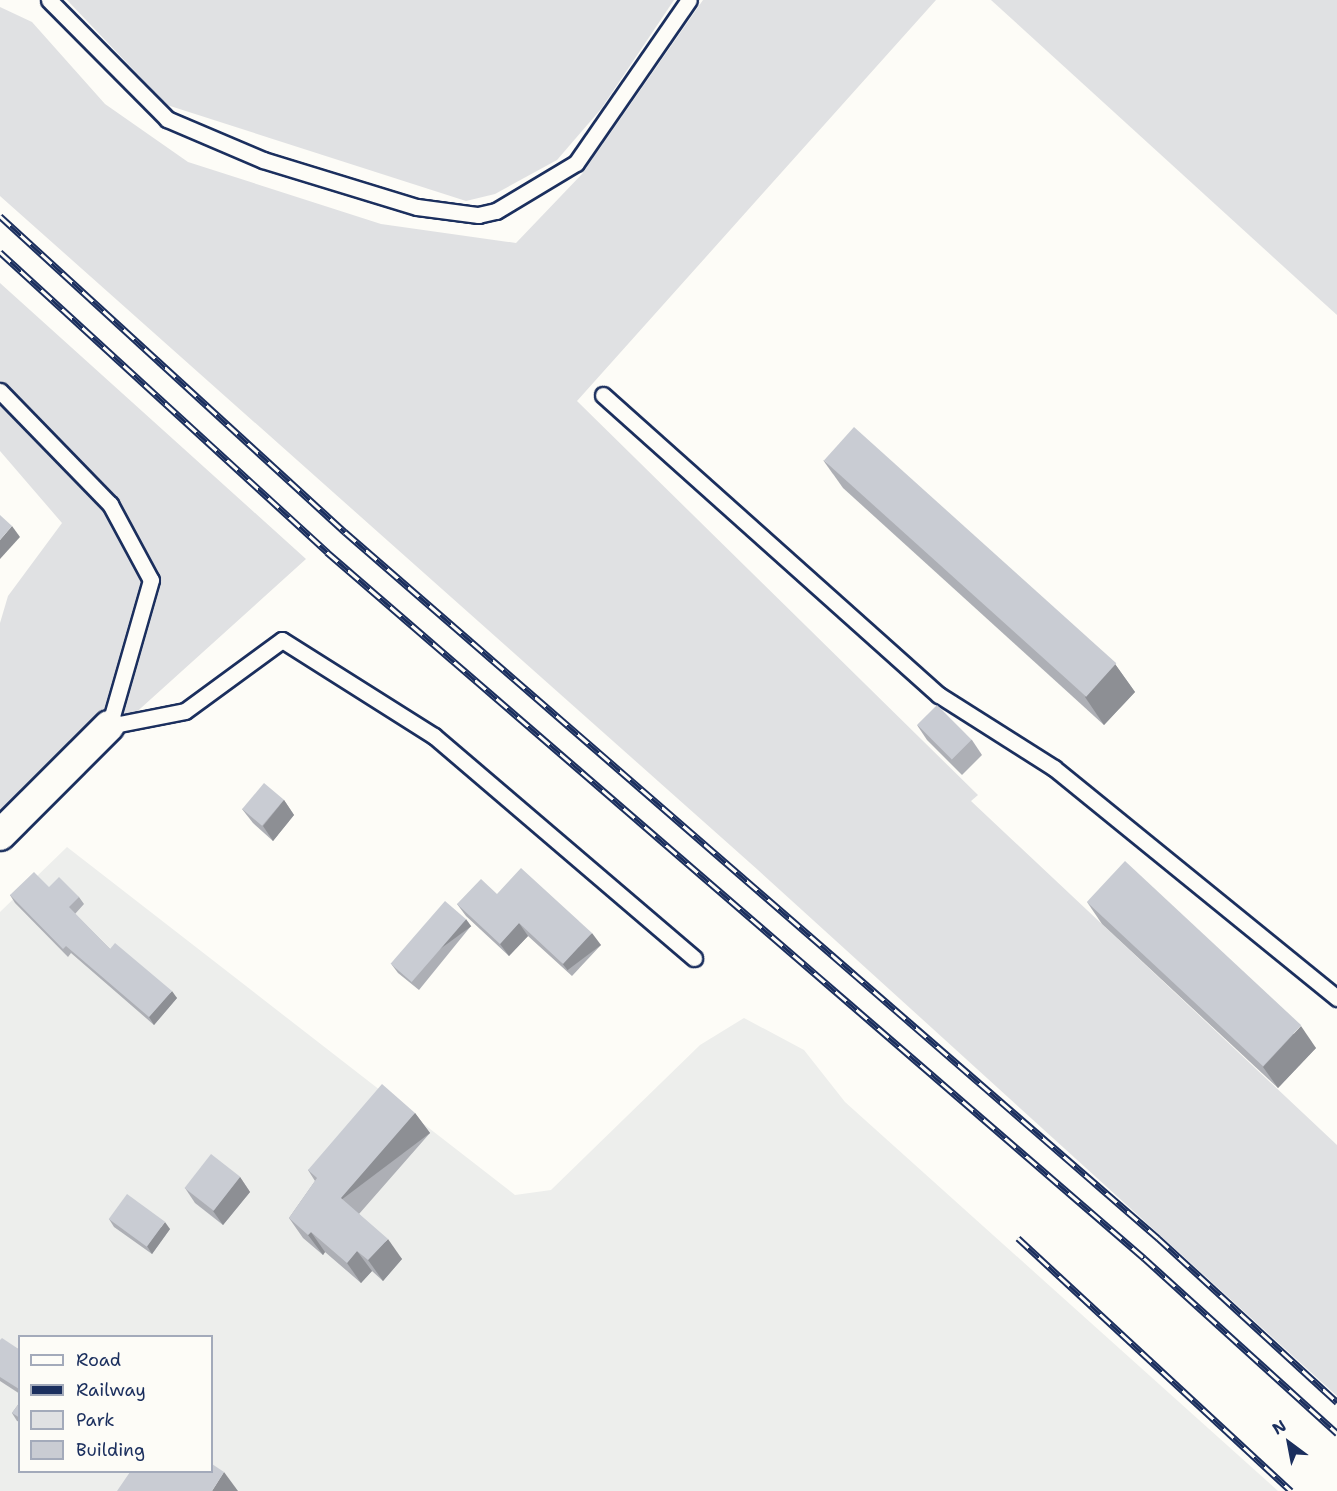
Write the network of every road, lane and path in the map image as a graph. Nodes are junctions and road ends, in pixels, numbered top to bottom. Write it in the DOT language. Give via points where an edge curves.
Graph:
graph roads {
  1 [pos="49,0"];
  2 [pos="689,0"];
  3 [pos="0,391"];
  4 [pos="603,395"];
  5 [pos="109,726"];
  6 [pos="0,835"];
  7 [pos="694,958"];
  8 [pos="1337,998"];
  1 -- 2 [label="lane" via="167,119 263,160 406,204 478,214 496,211 576,163"];
  3 -- 5 [label="lane" via="110,504 151,580"];
  4 -- 8 [label="lane" via="939,695 1054,768"];
  5 -- 6 [label="street"];
  5 -- 7 [label="lane" via="185,711 282,640 434,736"];
}
